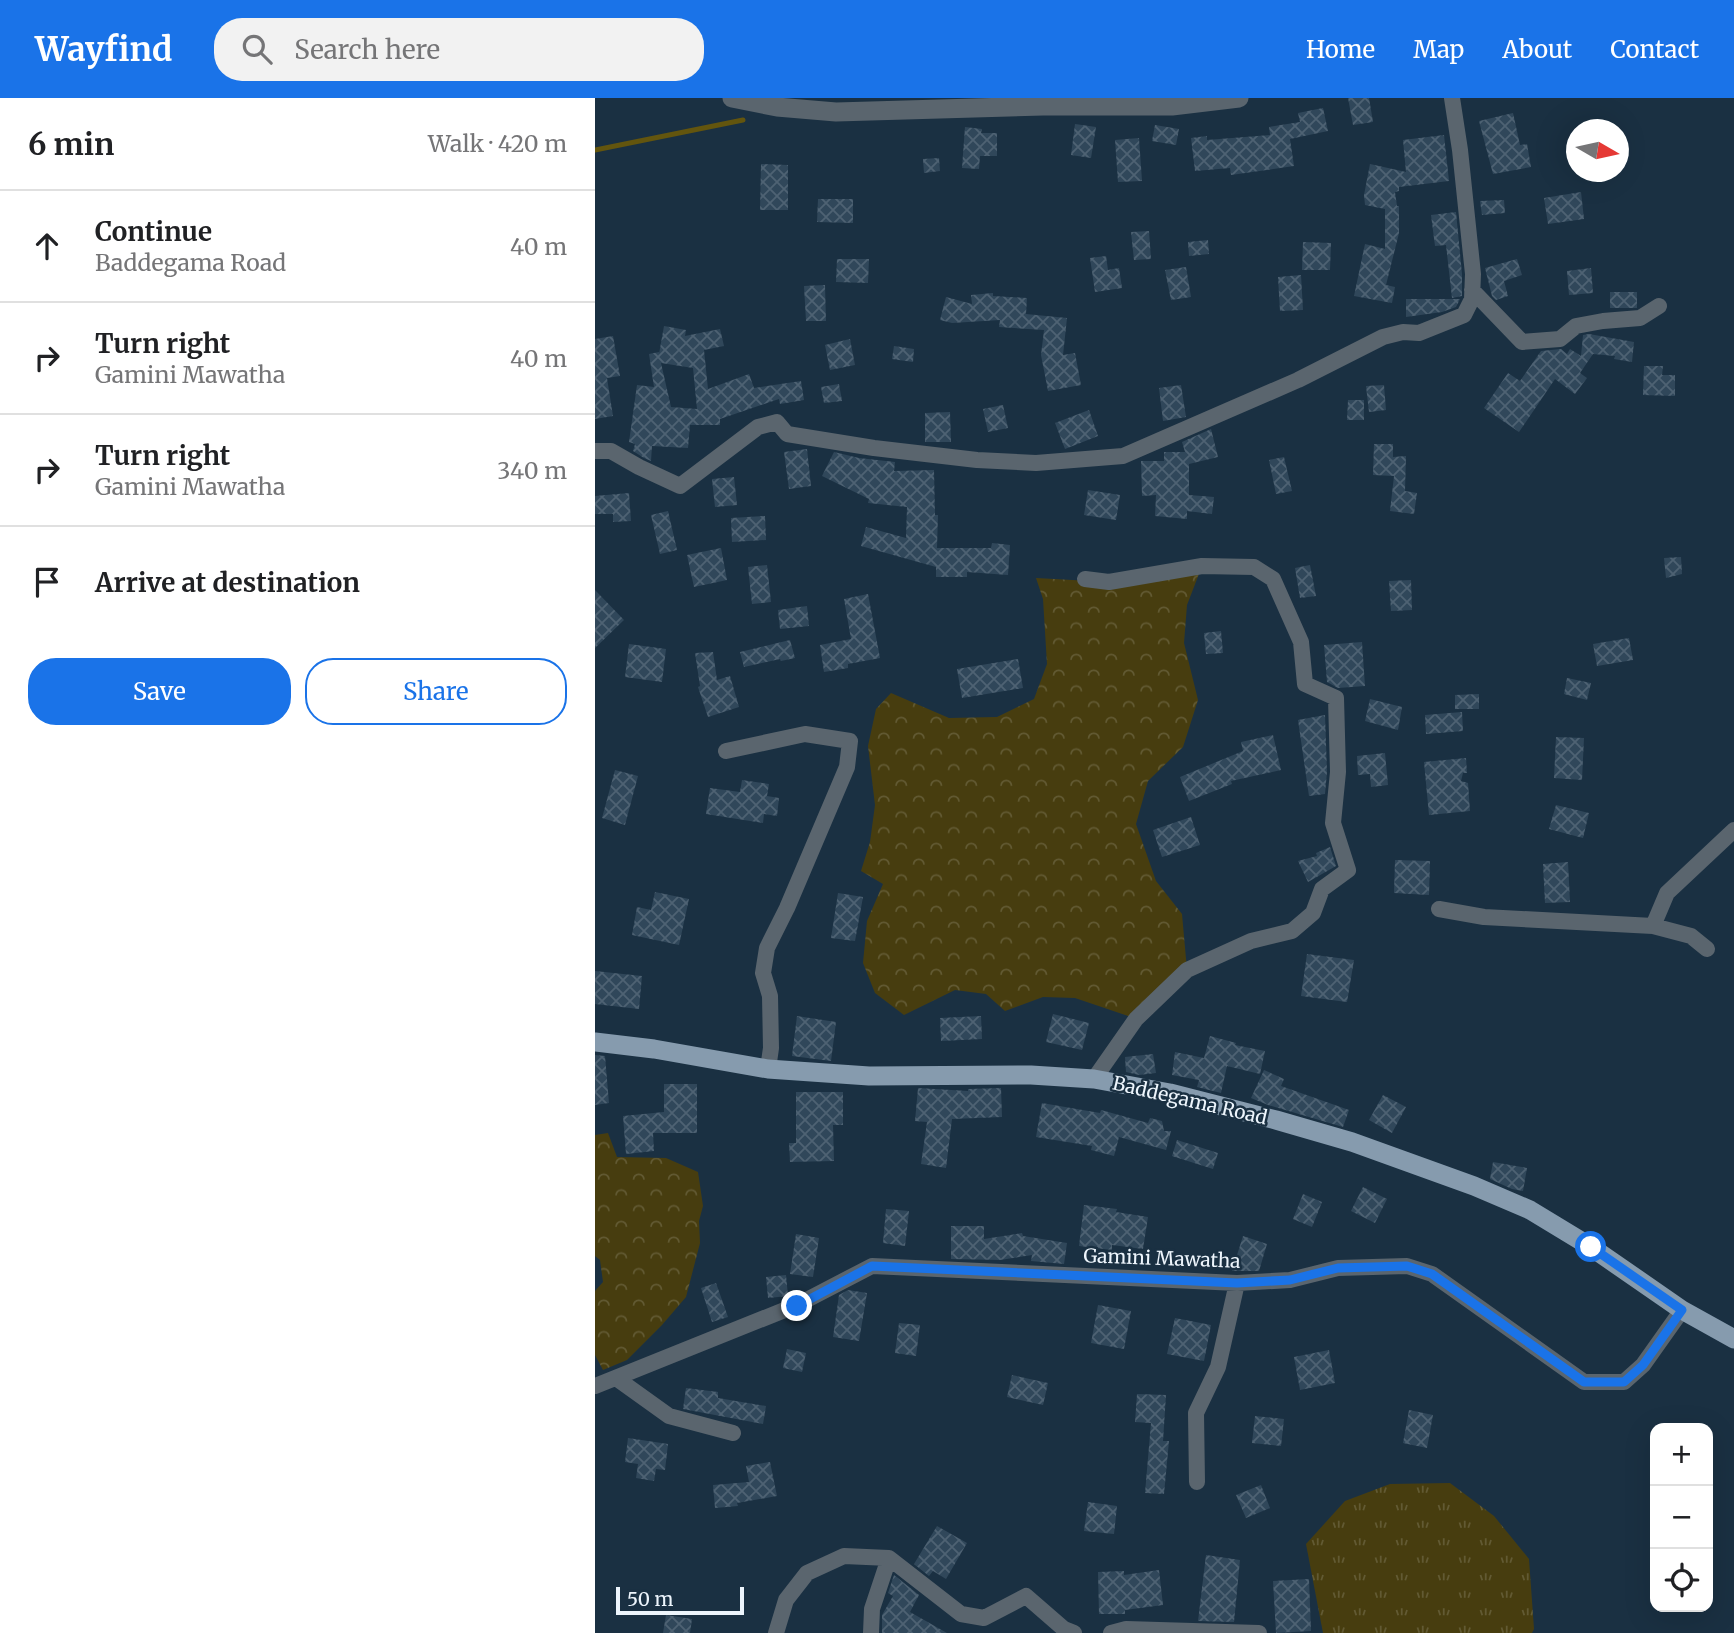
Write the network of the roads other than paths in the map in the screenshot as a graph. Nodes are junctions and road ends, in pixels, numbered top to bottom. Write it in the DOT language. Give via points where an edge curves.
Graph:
graph roads {
  1 [pos="732,98"];
  2 [pos="1239,98"];
  3 [pos="1452,98"];
  4 [pos="778,103"];
  5 [pos="1472,290"];
  6 [pos="1659,306"];
  7 [pos="595,451"];
  8 [pos="1085,579"];
  9 [pos="726,751"];
  10 [pos="1734,830"];
  11 [pos="1439,909"];
  12 [pos="1653,926"];
  13 [pos="1707,949"];
  14 [pos="595,1042"];
  15 [pos="768,1069"];
  16 [pos="1094,1079"];
  17 [pos="1237,1283"];
  18 [pos="1682,1310"];
  19 [pos="1734,1339"];
  20 [pos="616,1378"];
  21 [pos="595,1386"];
  22 [pos="733,1433"];
  23 [pos="1197,1482"];
  24 [pos="889,1559"];
  25 [pos="776,1633"];
  26 [pos="871,1633"];
  27 [pos="1074,1633"];
  28 [pos="1111,1633"];
  29 [pos="1259,1633"];
  1 -- 4 [label="street"];
  2 -- 4 [label="street" via="1172,106 836,112"];
  3 -- 5 [label="street"];
  5 -- 6 [label="street" via="1522,341 1560,339 1576,326 1640,318"];
  5 -- 7 [label="street" via="1464,315 1419,333 1383,337 1298,380 1122,456 1035,463 977,460 787,434 777,422 758,427 680,486 611,451"];
  8 -- 16 [label="street" via="1109,582 1202,566 1254,567 1273,579 1301,642 1305,684 1336,698 1338,772 1333,823 1348,870 1322,889 1313,914 1292,931 1251,941 1187,970 1136,1019"];
  9 -- 15 [label="street" via="805,734 850,741 847,767 767,948 763,973 770,996"];
  10 -- 12 [label="street" via="1667,893"];
  11 -- 12 [label="street" via="1484,918"];
  12 -- 13 [label="street" via="1691,936"];
  14 -- 15 [label="main road, Baddegama Road"];
  15 -- 16 [label="main road, Baddegama Road" via="869,1076"];
  16 -- 18 [label="main road, Baddegama Road" via="1276,1120 1474,1186 1530,1210"];
  17 -- 18 [label="street, Gamini Mawatha" via="1290,1280 1338,1268 1407,1266 1432,1274 1584,1382 1624,1382 1643,1365"];
  17 -- 20 [label="street, Gamini Mawatha" via="872,1266 797,1306"];
  17 -- 23 [label="street" via="1218,1367 1196,1413"];
  18 -- 19 [label="main road, Baddegama Road"];
  20 -- 21 [label="street, Gamini Mawatha"];
  20 -- 22 [label="street" via="669,1416"];
  24 -- 25 [label="street" via="844,1556 807,1573 786,1600"];
  24 -- 26 [label="street" via="872,1609"];
  24 -- 27 [label="street" via="961,1614 984,1618 1026,1596"];
  28 -- 29 [label="street" via="1126,1629"];
}
